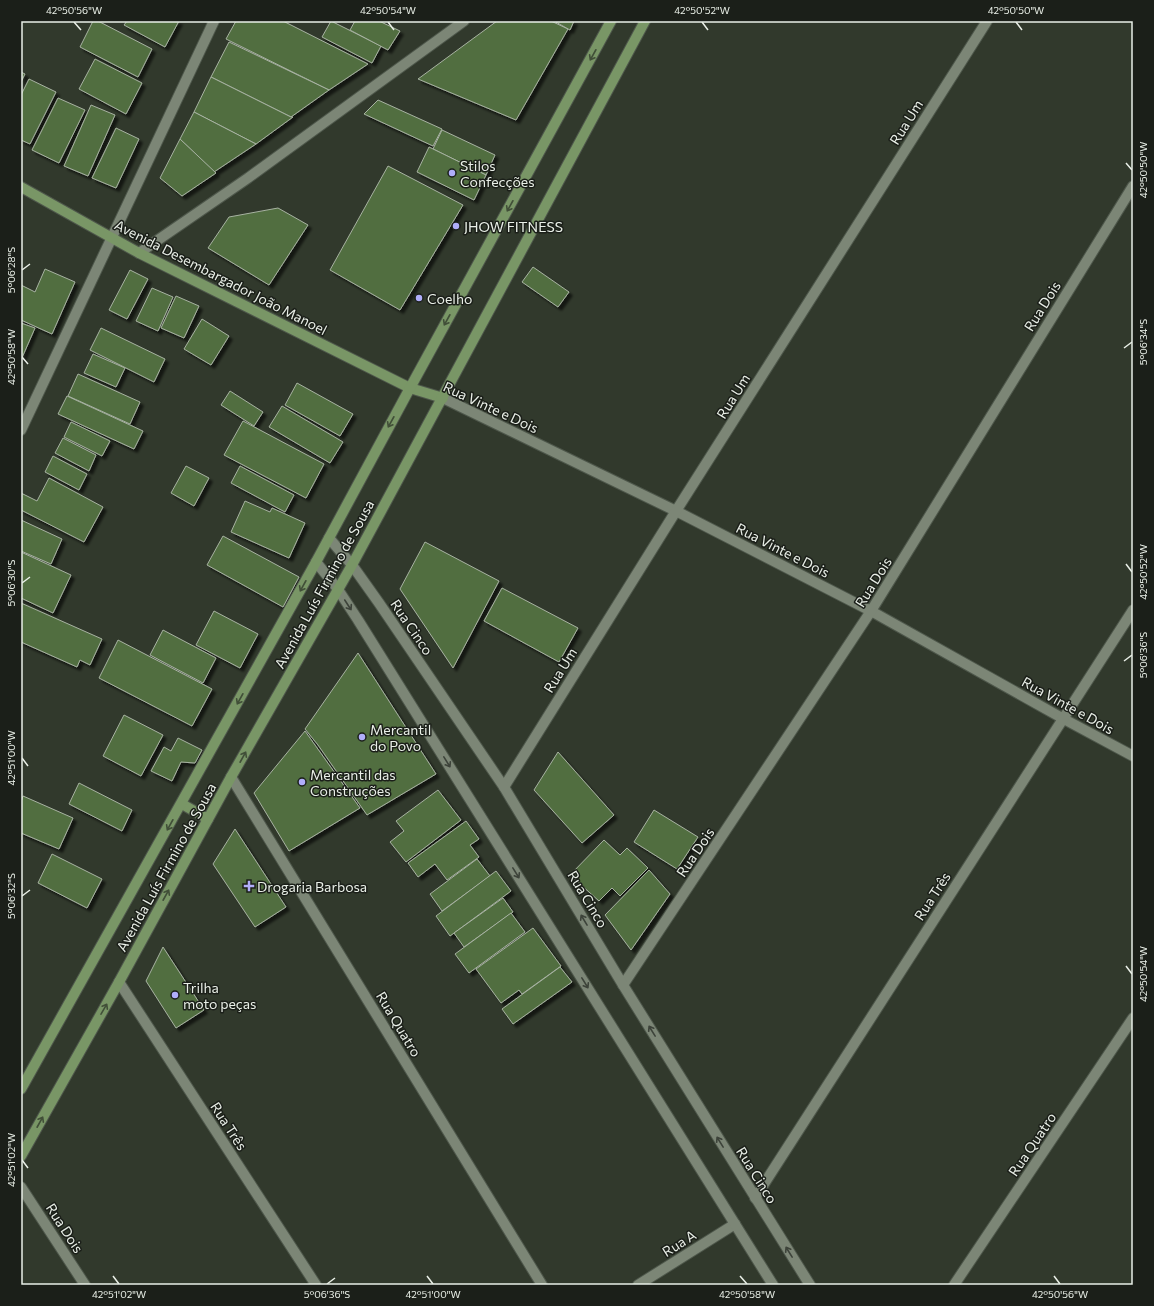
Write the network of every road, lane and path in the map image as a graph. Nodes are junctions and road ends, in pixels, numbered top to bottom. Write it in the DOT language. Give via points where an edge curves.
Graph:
graph roads {
  1 [pos="214,21"];
  2 [pos="464,21"];
  3 [pos="612,21"];
  4 [pos="645,21"];
  5 [pos="987,21"];
  6 [pos="1133,186"];
  7 [pos="21,187"];
  8 [pos="111,237"];
  9 [pos="139,253"];
  10 [pos="410,388"];
  11 [pos="443,398"];
  12 [pos="21,430"];
  13 [pos="676,510"];
  14 [pos="329,538"];
  15 [pos="316,562"];
  16 [pos="352,565"];
  17 [pos="337,588"];
  18 [pos="1133,610"];
  19 [pos="871,611"];
  20 [pos="1062,718"];
  21 [pos="1133,756"];
  22 [pos="231,777"];
  23 [pos="504,787"];
  24 [pos="182,804"];
  25 [pos="208,819"];
  26 [pos="119,982"];
  27 [pos="623,985"];
  28 [pos="1133,1018"];
  29 [pos="21,1089"];
  30 [pos="21,1156"];
  31 [pos="21,1187"];
  32 [pos="754,1198"];
  33 [pos="735,1224"];
  34 [pos="85,1285"];
  35 [pos="316,1285"];
  36 [pos="542,1285"];
  37 [pos="638,1285"];
  38 [pos="773,1285"];
  39 [pos="810,1285"];
  40 [pos="954,1285"];
  1 -- 8 [label="street"];
  2 -- 9 [label="street" via="248,178"];
  3 -- 10 [label="main road, Avenida Luís Firmino de Sousa, one-way"];
  4 -- 11 [label="main road, Avenida Luís Firmino de Sousa"];
  5 -- 13 [label="street, Rua Um"];
  6 -- 19 [label="street, Rua Dois"];
  7 -- 8 [label="main road, Avenida Desembargador João Manoel"];
  8 -- 9 [label="main road, Avenida Desembargador João Manoel"];
  8 -- 12 [label="street"];
  9 -- 10 [label="main road, Avenida Desembargador João Manoel"];
  10 -- 11 [label="main road, Rua Vinte e Dois"];
  10 -- 14 [label="main road, Avenida Luís Firmino de Sousa, one-way"];
  11 -- 13 [label="street, Rua Vinte e Dois"];
  11 -- 16 [label="main road, Avenida Luís Firmino de Sousa"];
  13 -- 19 [label="street, Rua Vinte e Dois"];
  13 -- 23 [label="street, Rua Um"];
  14 -- 15 [label="main road, Avenida Luís Firmino de Sousa"];
  14 -- 16 [label="street, Rua Cinco"];
  15 -- 17 [label="street"];
  15 -- 24 [label="main road, Avenida Luís Firmino de Sousa, one-way"];
  16 -- 17 [label="main road, Avenida Luís Firmino de Sousa"];
  16 -- 23 [label="street, Rua Cinco"];
  22 -- 17 [label="main road, Avenida Luís Firmino de Sousa, one-way"];
  17 -- 33 [label="street, one-way"];
  18 -- 20 [label="street, Rua Três"];
  19 -- 20 [label="street, Rua Vinte e Dois"];
  19 -- 27 [label="street, Rua Dois"];
  20 -- 21 [label="street, Rua Vinte e Dois"];
  20 -- 32 [label="street, Rua Três"];
  22 -- 25 [label="main road, Avenida Luís Firmino de Sousa"];
  22 -- 36 [label="street, Rua Quatro"];
  27 -- 23 [label="street, Rua Cinco, one-way"];
  24 -- 25 [label="main road"];
  24 -- 29 [label="main road, Avenida Luís Firmino de Sousa, one-way"];
  26 -- 25 [label="main road, Avenida Luís Firmino de Sousa, one-way"];
  30 -- 26 [label="main road, Avenida Luís Firmino de Sousa, one-way"];
  26 -- 35 [label="street, Rua Três"];
  32 -- 27 [label="street, Rua Cinco, one-way"];
  28 -- 40 [label="street, Rua Quatro"];
  31 -- 34 [label="street, Rua Dois"];
  39 -- 32 [label="street, Rua Cinco, one-way"];
  33 -- 37 [label="street, Rua A"];
  33 -- 38 [label="street"];
}
